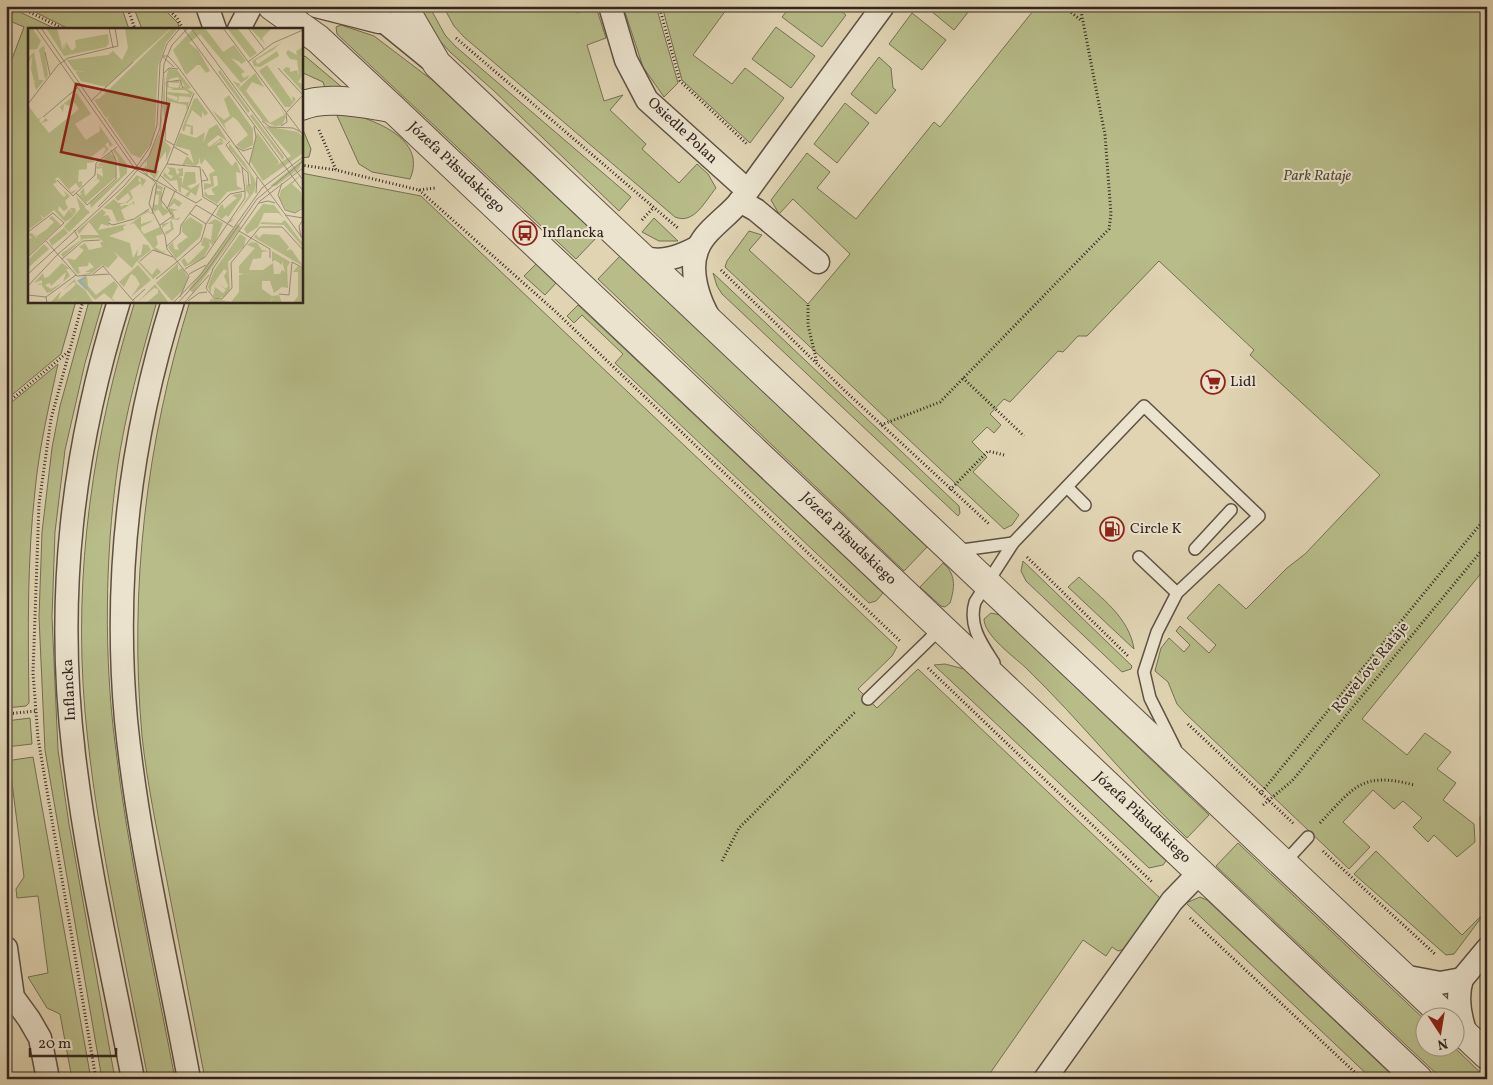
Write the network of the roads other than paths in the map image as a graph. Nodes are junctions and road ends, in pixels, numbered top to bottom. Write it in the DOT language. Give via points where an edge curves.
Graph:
graph roads {
  1 [pos="207,6"];
  2 [pos="251,6"];
  3 [pos="272,6"];
  4 [pos="364,6"];
  5 [pos="404,6"];
  6 [pos="610,6"];
  7 [pos="883,6"];
  8 [pos="301,15"];
  9 [pos="215,28"];
  10 [pos="240,28"];
  11 [pos="400,34"];
  12 [pos="437,64"];
  13 [pos="302,106"];
  14 [pos="392,108"];
  15 [pos="744,195"];
  16 [pos="698,247"];
  17 [pos="642,257"];
  18 [pos="818,262"];
  19 [pos="119,302"];
  20 [pos="173,302"];
  21 [pos="713,324"];
  22 [pos="1067,488"];
  23 [pos="1085,506"];
  24 [pos="1231,510"];
  25 [pos="1013,543"];
  26 [pos="1195,548"];
  27 [pos="954,551"];
  28 [pos="1139,557"];
  29 [pos="987,583"];
  30 [pos="1177,593"];
  31 [pos="941,628"];
  32 [pos="1014,697"];
  33 [pos="868,700"];
  34 [pos="1189,774"];
  35 [pos="1308,837"];
  36 [pos="1284,863"];
  37 [pos="1200,872"];
  38 [pos="6,948"];
  39 [pos="1487,949"];
  40 [pos="1403,976"];
  41 [pos="1462,979"];
  42 [pos="10,998"];
  43 [pos="1437,1008"];
  44 [pos="1460,1008"];
  45 [pos="1466,1036"];
  46 [pos="1487,1055"];
  47 [pos="48,1079"];
  48 [pos="133,1079"];
  49 [pos="189,1079"];
  50 [pos="1045,1079"];
  51 [pos="1418,1079"];
  1 -- 9 [label="street"];
  2 -- 10 [label="street"];
  3 -- 8 [label="street, Józefa Piłsudskiego"];
  4 -- 11 [label="street, Józefa Piłsudskiego"];
  5 -- 12 [label="street"];
  6 -- 15 [label="street, Osiedle Polan" via="626,60 647,100"];
  7 -- 15 [label="street"];
  8 -- 11 [label="street, Józefa Piłsudskiego" via="368,18"];
  8 -- 14 [label="street, Józefa Piłsudskiego" via="318,39"];
  11 -- 12 [label="street, Józefa Piłsudskiego"];
  12 -- 17 [label="street, Józefa Piłsudskiego"];
  13 -- 14 [label="street" via="343,102"];
  14 -- 31 [label="street, Józefa Piłsudskiego"];
  15 -- 16 [label="street"];
  15 -- 18 [label="street, Osiedle Polan" via="756,210"];
  16 -- 17 [label="street" via="672,258"];
  16 -- 21 [label="street" via="695,276 703,306"];
  17 -- 21 [label="street, Józefa Piłsudskiego"];
  19 -- 48 [label="street, Inflancka" via="86,421 73,496 68,575 68,684 85,831"];
  20 -- 49 [label="street" via="153,372 130,484 122,603 123,661 134,785"];
  21 -- 27 [label="street, Józefa Piłsudskiego"];
  22 -- 23 [label="lane"];
  22 -- 25 [label="lane"];
  22 -- 30 [label="lane" via="1144,406 1259,516"];
  24 -- 26 [label="lane"];
  25 -- 27 [label="lane"];
  25 -- 29 [label="lane"];
  27 -- 29 [label="street, Józefa Piłsudskiego"];
  28 -- 30 [label="lane"];
  29 -- 32 [label="lane" via="972,613 974,627"];
  29 -- 34 [label="street, Józefa Piłsudskiego"];
  30 -- 34 [label="lane" via="1157,632 1144,672 1150,698"];
  31 -- 32 [label="street, Józefa Piłsudskiego"];
  31 -- 33 [label="lane"];
  32 -- 37 [label="street, Józefa Piłsudskiego"];
  34 -- 36 [label="street, Józefa Piłsudskiego"];
  35 -- 36 [label="lane"];
  36 -- 40 [label="street, Józefa Piłsudskiego"];
  37 -- 50 [label="street" via="1172,900"];
  37 -- 51 [label="street, Józefa Piłsudskiego"];
  38 -- 42 [label="street"];
  39 -- 41 [label="street"];
  40 -- 41 [label="street" via="1440,983"];
  40 -- 43 [label="street, Józefa Piłsudskiego"];
  41 -- 44 [label="street"];
  42 -- 47 [label="street" via="30,1019 40,1038"];
  45 -- 46 [label="street"];
}
